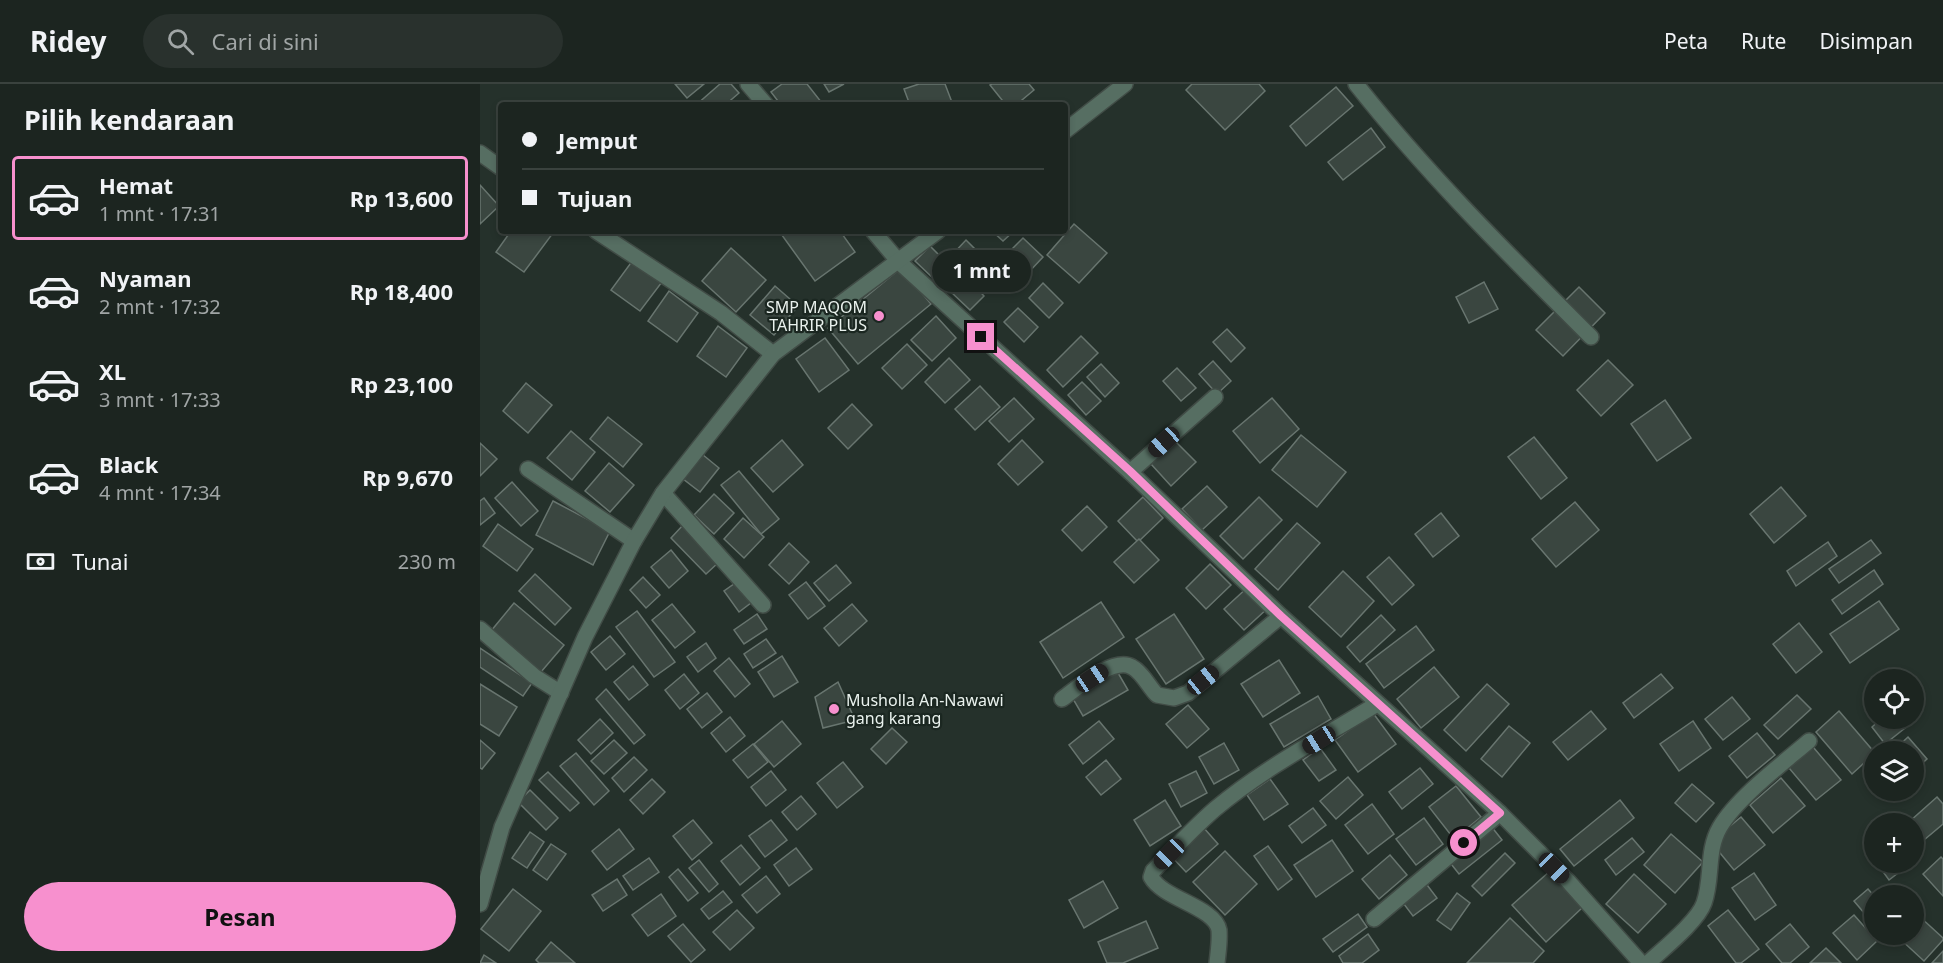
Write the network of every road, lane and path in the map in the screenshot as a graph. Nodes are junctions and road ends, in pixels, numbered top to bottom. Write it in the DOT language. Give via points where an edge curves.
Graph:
graph roads {
  1 [pos="748,84"];
  2 [pos="1125,84"];
  3 [pos="1356,84"];
  4 [pos="763,102"];
  5 [pos="1068,129"];
  6 [pos="480,153"];
  7 [pos="498,166"];
  8 [pos="601,234"];
  9 [pos="876,234"];
  10 [pos="934,234"];
  11 [pos="899,262"];
  12 [pos="1591,337"];
  13 [pos="773,354"];
  14 [pos="1215,397"];
  15 [pos="528,469"];
  16 [pos="1130,471"];
  17 [pos="663,493"];
  18 [pos="634,541"];
  19 [pos="763,605"];
  20 [pos="1281,616"];
  21 [pos="480,629"];
  22 [pos="561,693"];
  23 [pos="1062,699"];
  24 [pos="1377,704"];
  25 [pos="1809,741"];
  26 [pos="1500,813"];
  27 [pos="480,903"];
  28 [pos="1374,919"];
  29 [pos="1217,963"];
  30 [pos="1641,963"];
  31 [pos="1648,963"];
  1 -- 4 [label="street"];
  2 -- 5 [label="street"];
  3 -- 12 [label="street" via="1407,147 1482,228"];
  6 -- 7 [label="street"];
  8 -- 13 [label="street" via="721,313"];
  9 -- 11 [label="street"];
  10 -- 11 [label="street"];
  11 -- 13 [label="street"];
  11 -- 16 [label="street"];
  13 -- 17 [label="street"];
  14 -- 16 [label="street"];
  15 -- 18 [label="street"];
  16 -- 20 [label="street"];
  17 -- 18 [label="street"];
  17 -- 19 [label="street"];
  18 -- 22 [label="street"];
  20 -- 23 [label="street" via="1188,693 1174,698 1156,695 1134,668 1119,664"];
  20 -- 24 [label="street"];
  21 -- 22 [label="street" via="534,676"];
  22 -- 27 [label="street" via="502,827"];
  24 -- 26 [label="street"];
  24 -- 29 [label="street" via="1228,799 1153,871 1151,877 1160,888 1215,921 1219,931"];
  25 -- 31 [label="street" via="1734,807 1720,826 1710,849 1703,905"];
  26 -- 28 [label="street"];
  26 -- 30 [label="street"];
}
